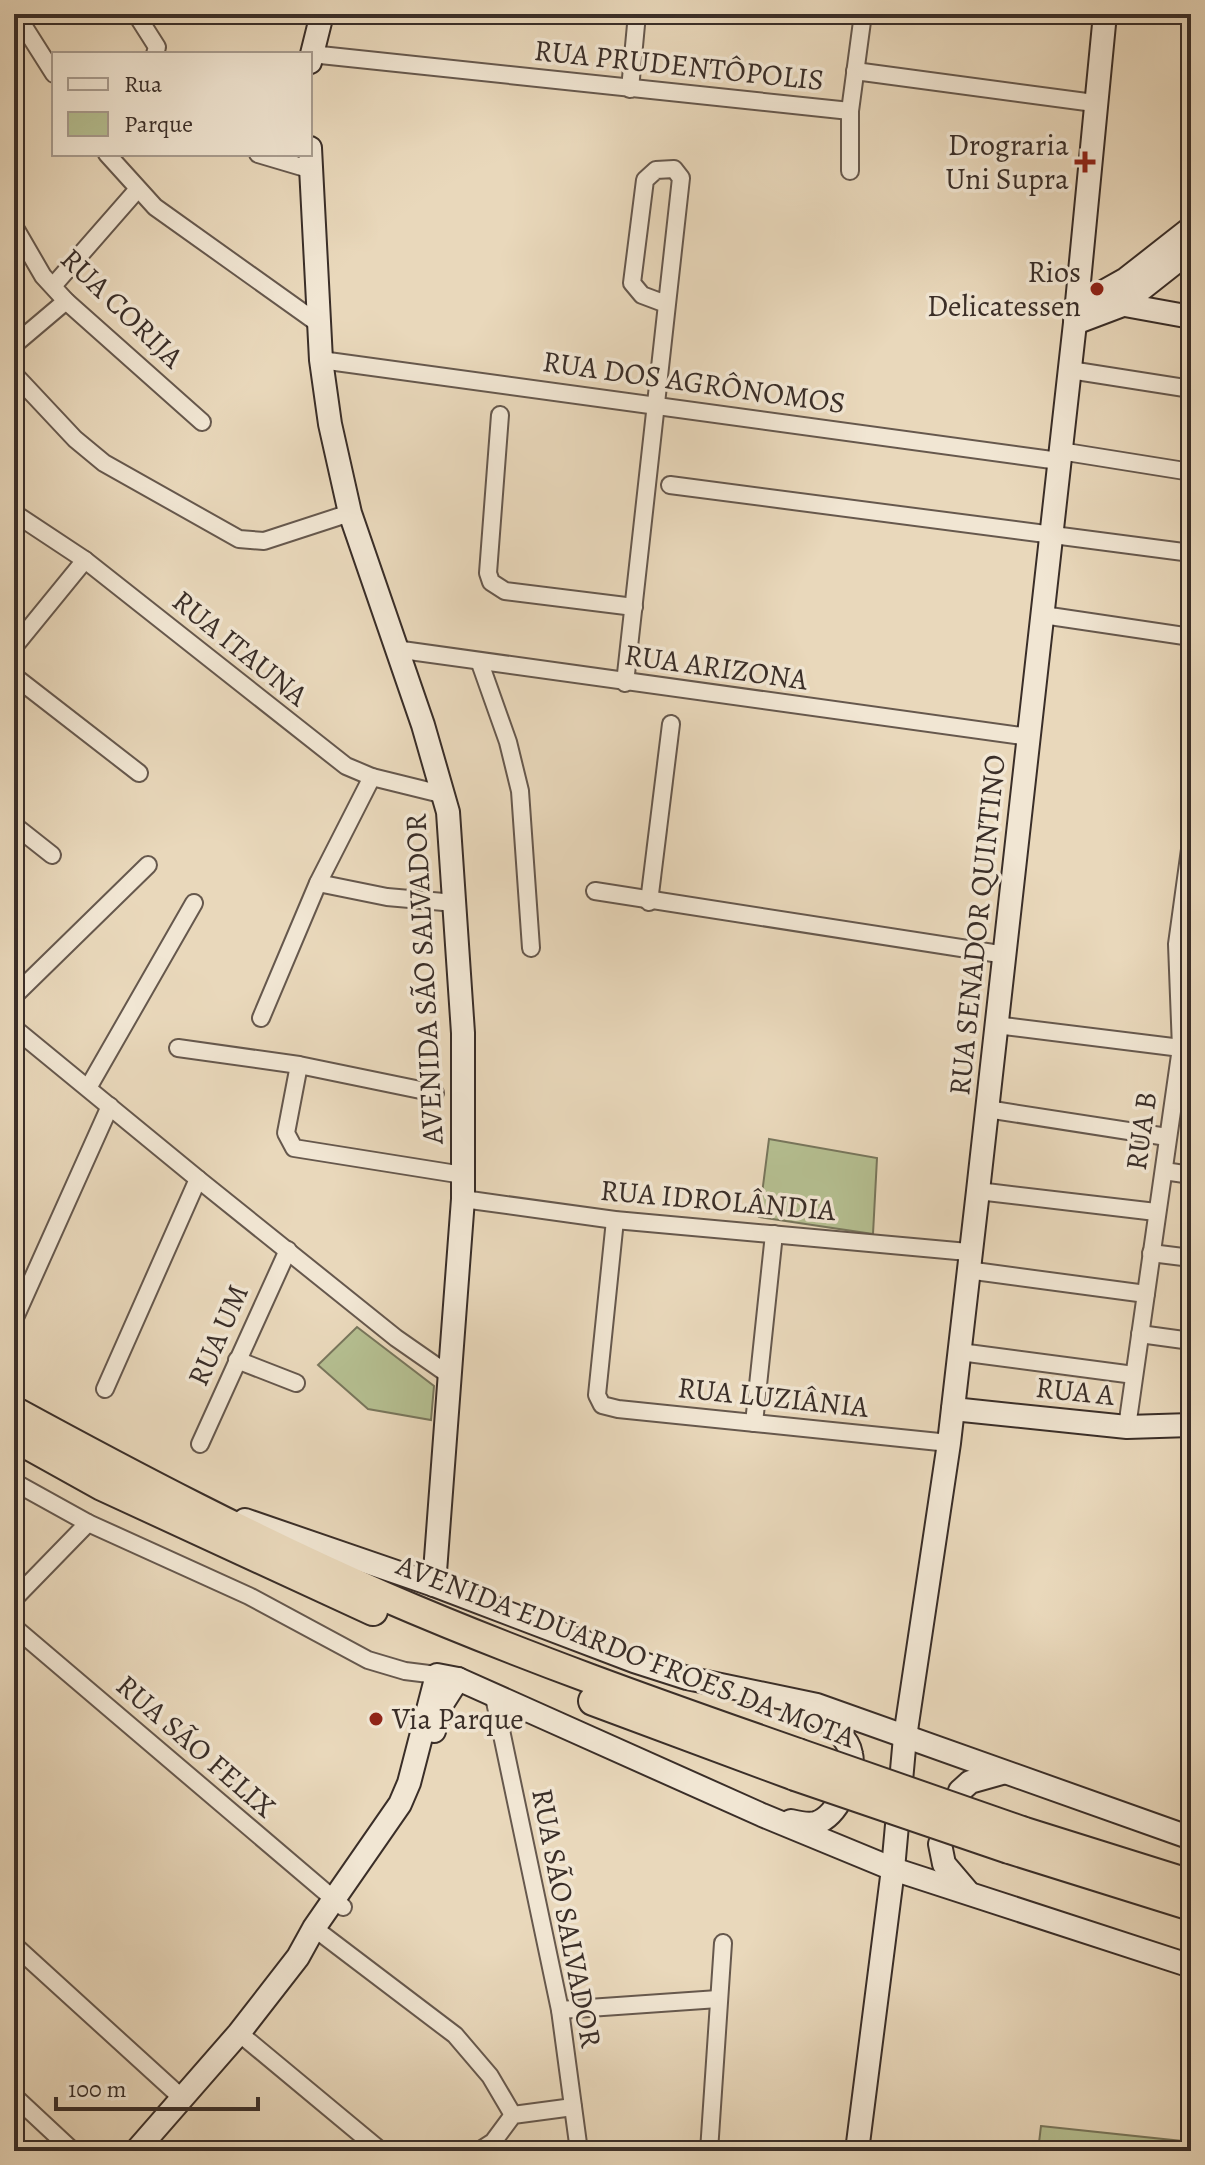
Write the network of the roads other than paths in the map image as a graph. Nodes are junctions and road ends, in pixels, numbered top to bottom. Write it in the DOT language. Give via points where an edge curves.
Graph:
graph roads {
  1 [pos="16,14"];
  2 [pos="136,14"];
  3 [pos="322,14"];
  4 [pos="637,14"];
  5 [pos="863,14"];
  6 [pos="1105,14"];
  7 [pos="156,52"];
  8 [pos="312,54"];
  9 [pos="312,58"];
  10 [pos="52,71"];
  11 [pos="855,71"];
  12 [pos="630,89"];
  13 [pos="1094,103"];
  14 [pos="850,111"];
  15 [pos="109,156"];
  16 [pos="279,156"];
  17 [pos="311,159"];
  18 [pos="850,171"];
  19 [pos="137,190"];
  20 [pos="14,226"];
  21 [pos="1191,228"];
  22 [pos="1191,250"];
  23 [pos="1157,276"];
  24 [pos="53,286"];
  25 [pos="66,301"];
  26 [pos="1110,301"];
  27 [pos="666,304"];
  28 [pos="1075,315"];
  29 [pos="1191,315"];
  30 [pos="319,324"];
  31 [pos="14,345"];
  32 [pos="321,360"];
  33 [pos="1070,370"];
  34 [pos="14,374"];
  35 [pos="1191,389"];
  36 [pos="655,403"];
  37 [pos="500,415"];
  38 [pos="202,422"];
  39 [pos="1060,456"];
  40 [pos="1191,472"];
  41 [pos="670,485"];
  42 [pos="14,513"];
  43 [pos="350,513"];
  44 [pos="1051,534"];
  45 [pos="1191,553"];
  46 [pos="85,560"];
  47 [pos="634,607"];
  48 [pos="1043,615"];
  49 [pos="1191,637"];
  50 [pos="14,647"];
  51 [pos="395,649"];
  52 [pos="480,663"];
  53 [pos="14,676"];
  54 [pos="625,683"];
  55 [pos="671,724"];
  56 [pos="1029,737"];
  57 [pos="139,773"];
  58 [pos="372,777"];
  59 [pos="445,795"];
  60 [pos="15,828"];
  61 [pos="1191,842"];
  62 [pos="52,855"];
  63 [pos="148,865"];
  64 [pos="1188,881"];
  65 [pos="318,883"];
  66 [pos="595,891"];
  67 [pos="649,902"];
  68 [pos="194,903"];
  69 [pos="455,903"];
  70 [pos="531,948"];
  71 [pos="1006,955"];
  72 [pos="14,996"];
  73 [pos="261,1018"];
  74 [pos="996,1025"];
  75 [pos="15,1034"];
  76 [pos="178,1048"];
  77 [pos="1181,1048"];
  78 [pos="299,1065"];
  79 [pos="88,1088"];
  80 [pos="435,1093"];
  81 [pos="1183,1094"];
  82 [pos="110,1106"];
  83 [pos="987,1109"];
  84 [pos="1167,1137"];
  85 [pos="1164,1171"];
  86 [pos="463,1175"];
  87 [pos="1191,1175"];
  88 [pos="198,1179"];
  89 [pos="978,1191"];
  90 [pos="463,1199"];
  91 [pos="1156,1212"];
  92 [pos="615,1220"];
  93 [pos="774,1234"];
  94 [pos="288,1250"];
  95 [pos="1151,1253"];
  96 [pos="1191,1258"];
  97 [pos="968,1261"];
  98 [pos="1146,1294"];
  99 [pos="14,1320"];
  100 [pos="1140,1334"];
  101 [pos="1191,1341"];
  102 [pos="960,1352"];
  103 [pos="237,1360"];
  104 [pos="1134,1375"];
  105 [pos="452,1377"];
  106 [pos="296,1383"];
  107 [pos="105,1389"];
  108 [pos="953,1409"];
  109 [pos="14,1411"];
  110 [pos="754,1423"];
  111 [pos="1191,1425"];
  112 [pos="1127,1427"];
  113 [pos="14,1437"];
  114 [pos="949,1443"];
  115 [pos="200,1444"];
  116 [pos="14,1482"];
  117 [pos="158,1490"];
  118 [pos="88,1523"];
  119 [pos="434,1585"];
  120 [pos="14,1599"];
  121 [pos="14,1627"];
  122 [pos="448,1677"];
  123 [pos="494,1697"];
  124 [pos="798,1701"];
  125 [pos="905,1737"];
  126 [pos="935,1749"];
  127 [pos="796,1765"];
  128 [pos="1002,1773"];
  129 [pos="902,1775"];
  130 [pos="762,1815"];
  131 [pos="1191,1838"];
  132 [pos="1015,1840"];
  133 [pos="896,1842"];
  134 [pos="864,1857"];
  135 [pos="892,1880"];
  136 [pos="1191,1884"];
  137 [pos="972,1894"];
  138 [pos="338,1904"];
  139 [pos="1191,1906"];
  140 [pos="318,1932"];
  141 [pos="723,1943"];
  142 [pos="14,1945"];
  143 [pos="1191,1966"];
  144 [pos="718,1999"];
  145 [pos="560,2010"];
  146 [pos="239,2033"];
  147 [pos="14,2096"];
  148 [pos="182,2098"];
  149 [pos="573,2107"];
  150 [pos="513,2115"];
  151 [pos="73,2151"];
  152 [pos="136,2151"];
  153 [pos="381,2151"];
  154 [pos="479,2151"];
  155 [pos="579,2151"];
  156 [pos="709,2151"];
  157 [pos="857,2151"];
  1 -- 10 [label="street"];
  2 -- 7 [label="street"];
  3 -- 8 [label="street"];
  4 -- 12 [label="street"];
  5 -- 11 [label="street"];
  6 -- 13 [label="street, RUA SENADOR QUINTINO"];
  9 -- 12 [label="street, RUA PRUDENTÔPOLIS"];
  11 -- 13 [label="street"];
  11 -- 14 [label="street"];
  12 -- 14 [label="street, RUA PRUDENTÔPOLIS"];
  13 -- 28 [label="street, RUA SENADOR QUINTINO"];
  14 -- 18 [label="street"];
  15 -- 19 [label="street"];
  16 -- 17 [label="street"];
  17 -- 30 [label="street, AVENIDA SÃO SALVADOR"];
  19 -- 24 [label="street"];
  19 -- 30 [label="street"];
  20 -- 24 [label="street, RUA CORIJA"];
  21 -- 26 [label="street"];
  22 -- 23 [label="street"];
  23 -- 26 [label="street"];
  23 -- 29 [label="street" via="1159,300"];
  24 -- 25 [label="street, RUA CORIJA"];
  25 -- 31 [label="street"];
  25 -- 38 [label="street, RUA CORIJA"];
  26 -- 28 [label="street"];
  26 -- 29 [label="street"];
  27 -- 27 [label="street" via="642,295 632,283 645,180 656,170 674,169 681,178"];
  27 -- 36 [label="street"];
  28 -- 33 [label="street, RUA SENADOR QUINTINO"];
  30 -- 32 [label="street, AVENIDA SÃO SALVADOR"];
  32 -- 36 [label="street, RUA DOS AGRÔNOMOS"];
  32 -- 43 [label="street, AVENIDA SÃO SALVADOR"];
  33 -- 35 [label="street"];
  33 -- 39 [label="street, RUA SENADOR QUINTINO"];
  34 -- 43 [label="street" via="104,463 239,539 264,541"];
  36 -- 39 [label="street, RUA DOS AGRÔNOMOS"];
  36 -- 47 [label="street"];
  37 -- 47 [label="street" via="491,582 505,591"];
  39 -- 40 [label="street, RUA DOS AGRÔNOMOS"];
  39 -- 44 [label="street, RUA SENADOR QUINTINO"];
  41 -- 44 [label="street"];
  42 -- 46 [label="street, RUA ITAUNA"];
  43 -- 51 [label="street, AVENIDA SÃO SALVADOR"];
  44 -- 45 [label="street"];
  44 -- 48 [label="street, RUA SENADOR QUINTINO"];
  46 -- 50 [label="street"];
  46 -- 58 [label="street, RUA ITAUNA" via="328,754"];
  47 -- 54 [label="street"];
  48 -- 49 [label="street"];
  48 -- 56 [label="street, RUA SENADOR QUINTINO"];
  51 -- 52 [label="street, RUA ARIZONA"];
  51 -- 59 [label="street, AVENIDA SÃO SALVADOR"];
  52 -- 54 [label="street, RUA ARIZONA"];
  52 -- 70 [label="street" via="520,791"];
  53 -- 57 [label="street"];
  54 -- 56 [label="street, RUA ARIZONA"];
  55 -- 67 [label="street"];
  56 -- 71 [label="street, RUA SENADOR QUINTINO"];
  58 -- 59 [label="street, RUA ITAUNA"];
  58 -- 65 [label="street"];
  59 -- 69 [label="street, AVENIDA SÃO SALVADOR"];
  60 -- 62 [label="street"];
  61 -- 64 [label="street, RUA B"];
  63 -- 72 [label="street"];
  64 -- 77 [label="street, RUA B" via="1177,944"];
  65 -- 69 [label="street"];
  65 -- 73 [label="street"];
  66 -- 67 [label="street"];
  67 -- 71 [label="street"];
  68 -- 79 [label="street"];
  69 -- 86 [label="street, AVENIDA SÃO SALVADOR" via="463,1033"];
  71 -- 74 [label="street, RUA SENADOR QUINTINO"];
  74 -- 77 [label="street"];
  74 -- 83 [label="street, RUA SENADOR QUINTINO"];
  75 -- 79 [label="street"];
  76 -- 78 [label="street"];
  77 -- 81 [label="street, RUA B"];
  78 -- 80 [label="street"];
  78 -- 86 [label="street" via="286,1133 294,1148"];
  79 -- 82 [label="street"];
  81 -- 84 [label="street, RUA B"];
  82 -- 88 [label="street"];
  82 -- 99 [label="street"];
  83 -- 84 [label="street"];
  83 -- 89 [label="street, RUA SENADOR QUINTINO"];
  84 -- 85 [label="street, RUA B"];
  85 -- 87 [label="street"];
  85 -- 91 [label="street, RUA B"];
  86 -- 90 [label="street, AVENIDA SÃO SALVADOR"];
  88 -- 94 [label="street"];
  88 -- 107 [label="street"];
  89 -- 91 [label="street"];
  89 -- 97 [label="street, RUA SENADOR QUINTINO"];
  90 -- 92 [label="street, RUA IDROLÂNDIA"];
  90 -- 105 [label="street, AVENIDA SÃO SALVADOR"];
  91 -- 95 [label="street, RUA B"];
  92 -- 93 [label="street, RUA IDROLÂNDIA"];
  92 -- 110 [label="street, RUA LUZIÂNIA" via="597,1395 602,1405"];
  93 -- 97 [label="street, RUA IDROLÂNDIA"];
  93 -- 110 [label="street"];
  94 -- 103 [label="street, RUA UM"];
  94 -- 105 [label="street"];
  95 -- 96 [label="street"];
  95 -- 98 [label="street, RUA B"];
  97 -- 98 [label="street, RUA IDROLÂNDIA"];
  97 -- 102 [label="street, RUA SENADOR QUINTINO"];
  98 -- 100 [label="street, RUA B"];
  100 -- 101 [label="street"];
  100 -- 104 [label="street, RUA B"];
  102 -- 104 [label="street"];
  102 -- 108 [label="street, RUA SENADOR QUINTINO"];
  103 -- 106 [label="street"];
  103 -- 115 [label="street, RUA UM"];
  104 -- 112 [label="street, RUA B"];
  105 -- 119 [label="street, AVENIDA SÃO SALVADOR"];
  108 -- 112 [label="street, RUA A"];
  108 -- 114 [label="street, RUA SENADOR QUINTINO"];
  109 -- 117 [label="highway, AVENIDA EDUARDO FROES DA MOTA"];
  110 -- 114 [label="street, RUA LUZIÂNIA"];
  111 -- 112 [label="street, RUA A"];
  113 -- 127 [label="highway, AVENIDA EDUARDO FROES DA MOTA" via="102,1486 304,1582 573,1694"];
  114 -- 125 [label="street, RUA SENADOR QUINTINO"];
  116 -- 118 [label="street"];
  117 -- 119 [label="street"];
  117 -- 127 [label="highway, AVENIDA EDUARDO FROES DA MOTA" via="383,1596"];
  118 -- 120 [label="street"];
  118 -- 122 [label="street" via="249,1596 368,1660"];
  119 -- 124 [label="street" via="674,1674"];
  121 -- 138 [label="street, RUA SÃO FELIX"];
  122 -- 123 [label="street"];
  122 -- 138 [label="street" via="384,1840"];
  123 -- 130 [label="street"];
  123 -- 145 [label="street, RUA SÃO SALVADOR"];
  124 -- 125 [label="street"];
  124 -- 130 [label="street" via="846,1743 852,1764 846,1784 840,1800 816,1823"];
  125 -- 126 [label="street"];
  125 -- 129 [label="street, RUA SENADOR QUINTINO"];
  126 -- 128 [label="street"];
  126 -- 129 [label="street" via="917,1756"];
  127 -- 132 [label="highway, AVENIDA EDUARDO FROES DA MOTA, bridge"];
  128 -- 131 [label="street"];
  128 -- 137 [label="street" via="970,1782 960,1791 940,1844 944,1864"];
  129 -- 133 [label="street, RUA SENADOR QUINTINO"];
  130 -- 134 [label="street"];
  132 -- 136 [label="highway, AVENIDA EDUARDO FROES DA MOTA"];
  132 -- 139 [label="highway, AVENIDA EDUARDO FROES DA MOTA"];
  133 -- 134 [label="street" via="881,1855"];
  133 -- 135 [label="street, RUA SENADOR QUINTINO"];
  134 -- 135 [label="street"];
  135 -- 137 [label="street" via="915,1876"];
  135 -- 157 [label="street, RUA SENADOR QUINTINO"];
  137 -- 143 [label="street"];
  138 -- 140 [label="street"];
  140 -- 146 [label="street"];
  140 -- 150 [label="street" via="455,2035 490,2076"];
  141 -- 144 [label="street"];
  142 -- 148 [label="street"];
  144 -- 145 [label="street"];
  144 -- 156 [label="street"];
  145 -- 149 [label="street, RUA SÃO SALVADOR"];
  146 -- 148 [label="street"];
  146 -- 153 [label="street"];
  147 -- 151 [label="street"];
  148 -- 152 [label="street"];
  149 -- 150 [label="street"];
  149 -- 155 [label="street, RUA SÃO SALVADOR"];
  150 -- 154 [label="street" via="506,2129"];
}
